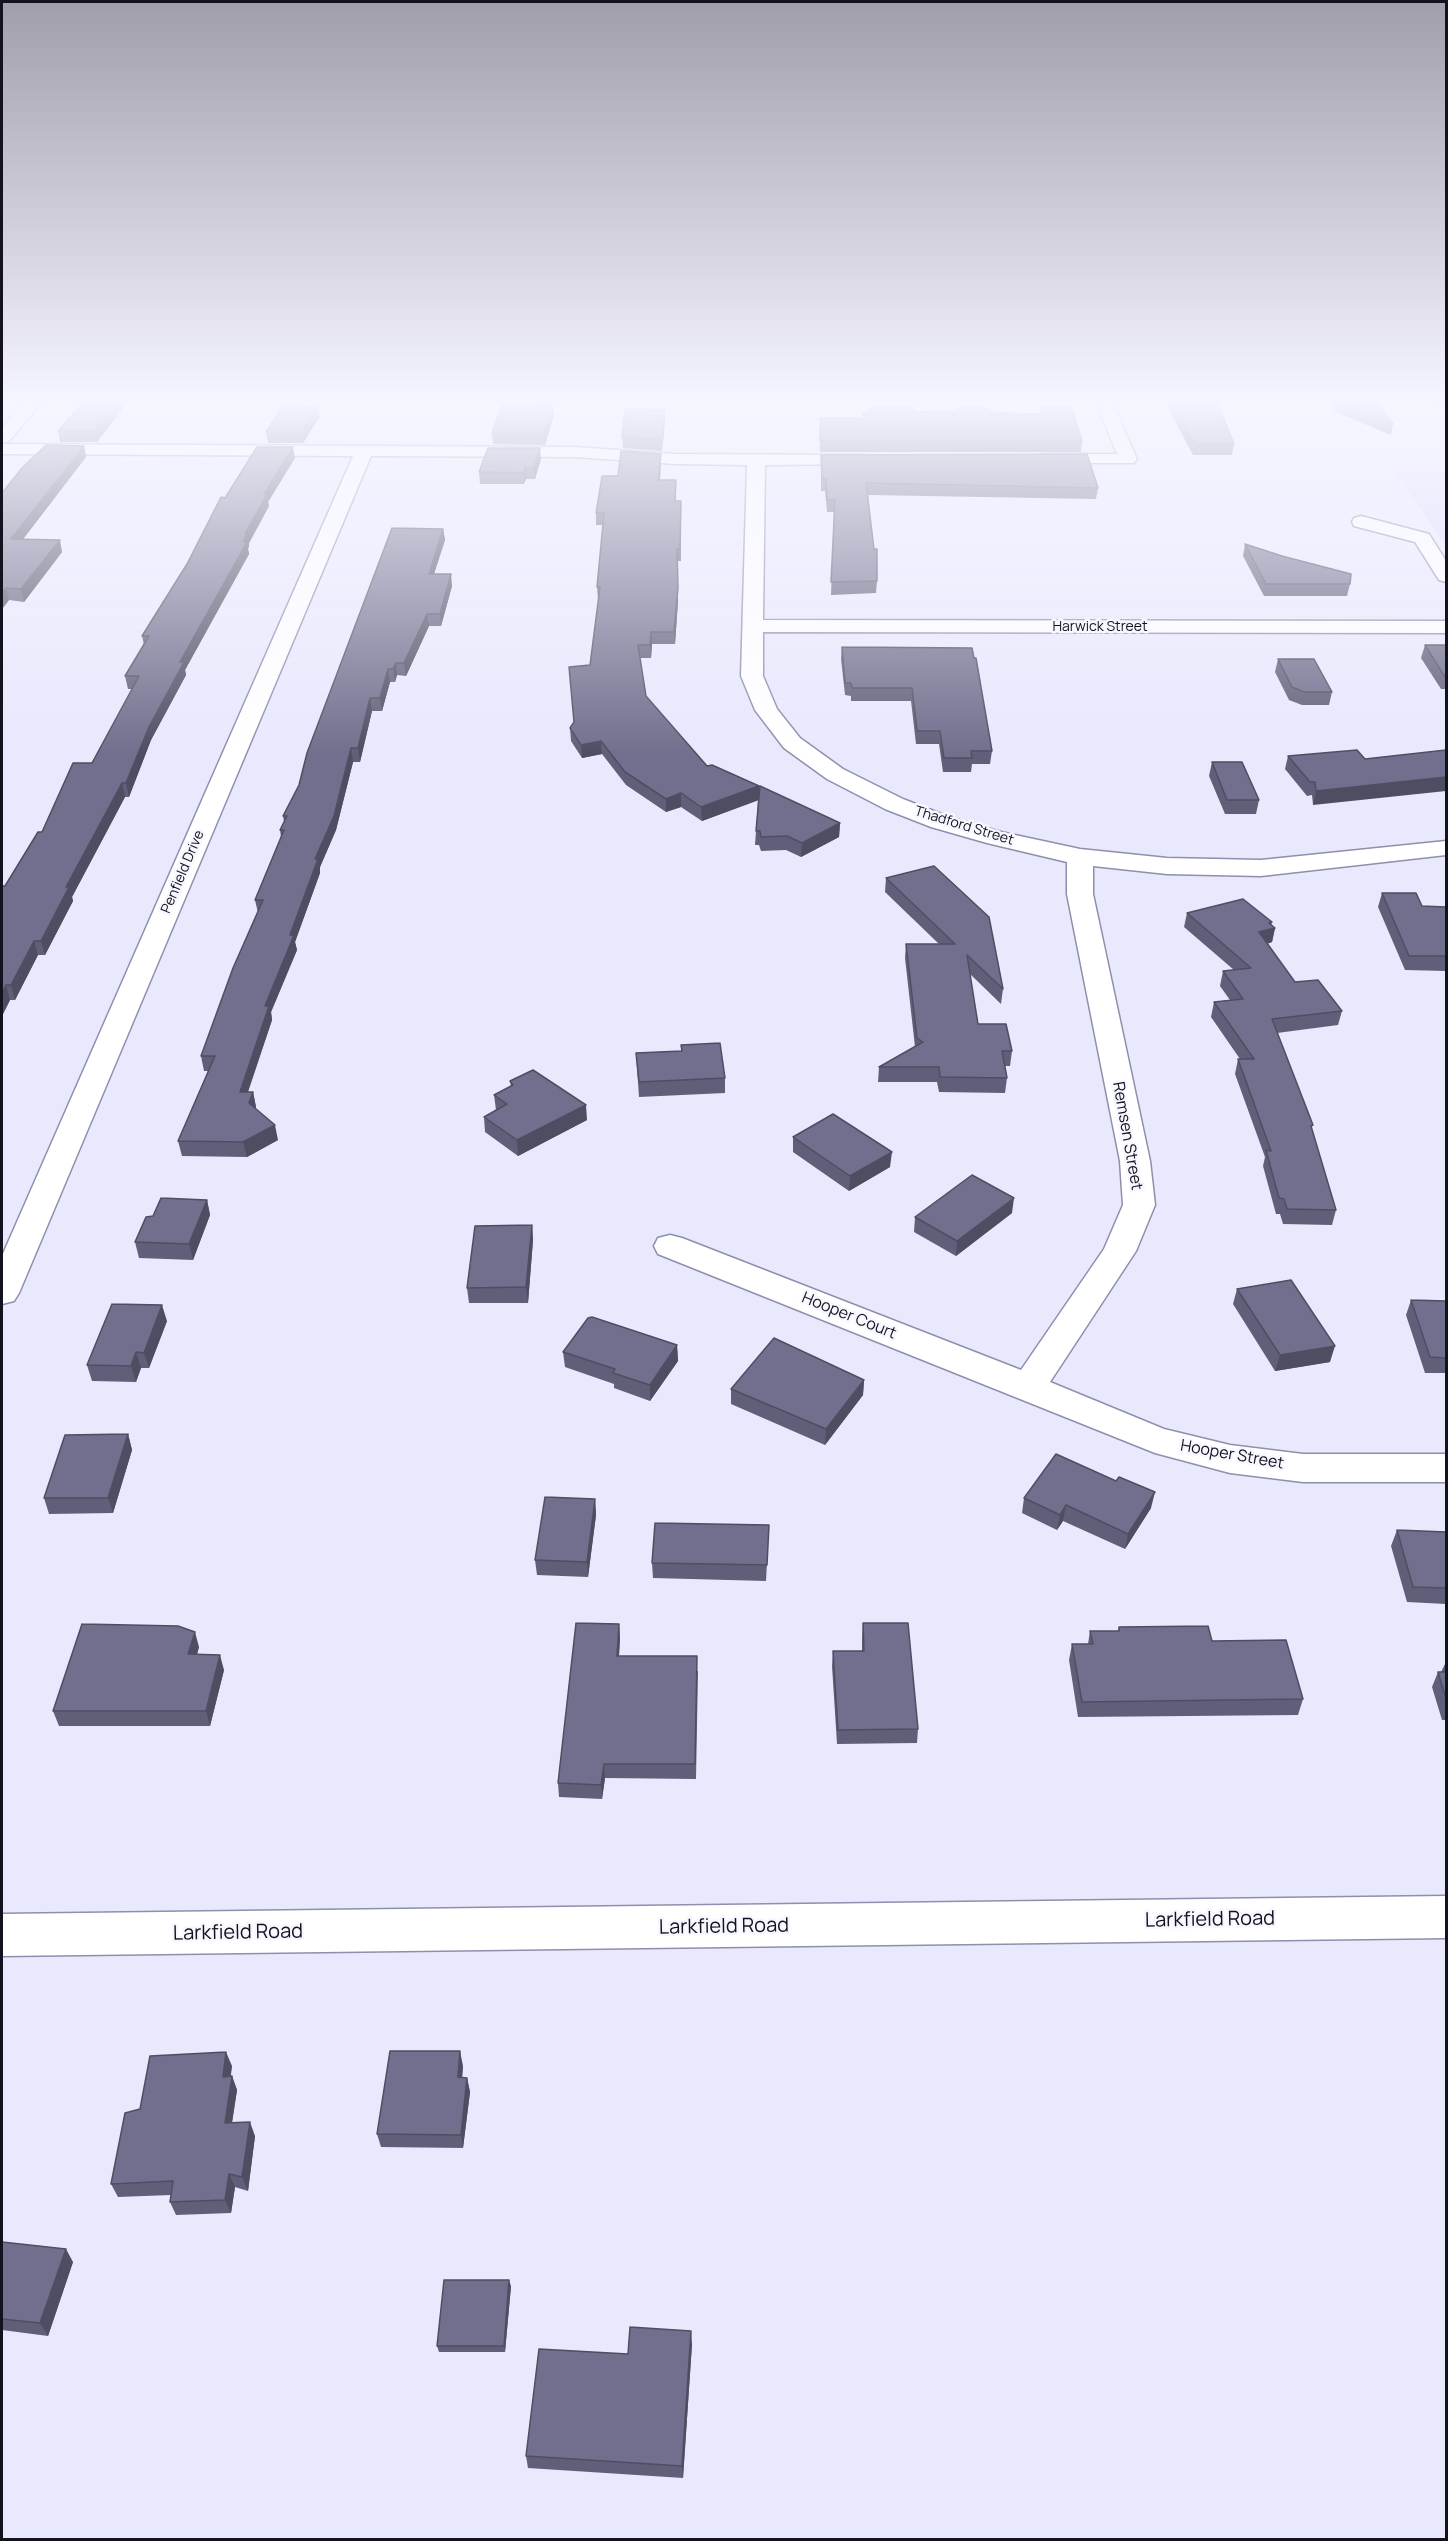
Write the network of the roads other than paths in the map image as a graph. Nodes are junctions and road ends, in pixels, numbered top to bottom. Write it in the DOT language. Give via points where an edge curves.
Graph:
graph roads {
  1 [pos="335,518"];
  2 [pos="755,518"];
  3 [pos="1361,522"];
  4 [pos="1446,576"];
  5 [pos="754,626"];
  6 [pos="1446,627"];
  7 [pos="1446,848"];
  8 [pos="1080,857"];
  9 [pos="670,1246"];
  10 [pos="2,1293"];
  11 [pos="1028,1387"];
  12 [pos="1446,1468"];
  13 [pos="1446,1917"];
  14 [pos="2,1935"];
  1 -- 10 [label="street, Penfield Drive"];
  2 -- 5 [label="street, Thadford Street"];
  3 -- 4 [label="street" via="1422,538"];
  5 -- 6 [label="street, Harwick Street"];
  5 -- 8 [label="street, Thadford Street" via="752,676 766,710 792,743 835,774 940,822"];
  7 -- 8 [label="street, Thadford Street" via="1261,868 1167,866"];
  8 -- 11 [label="street, Remsen Street" via="1080,894 1135,1161 1139,1205 1120,1251"];
  9 -- 11 [label="street, Hooper Court"];
  11 -- 12 [label="street, Hooper Street" via="1155,1440 1230,1459 1303,1468"];
  13 -- 14 [label="street, Larkfield Road"];
}
